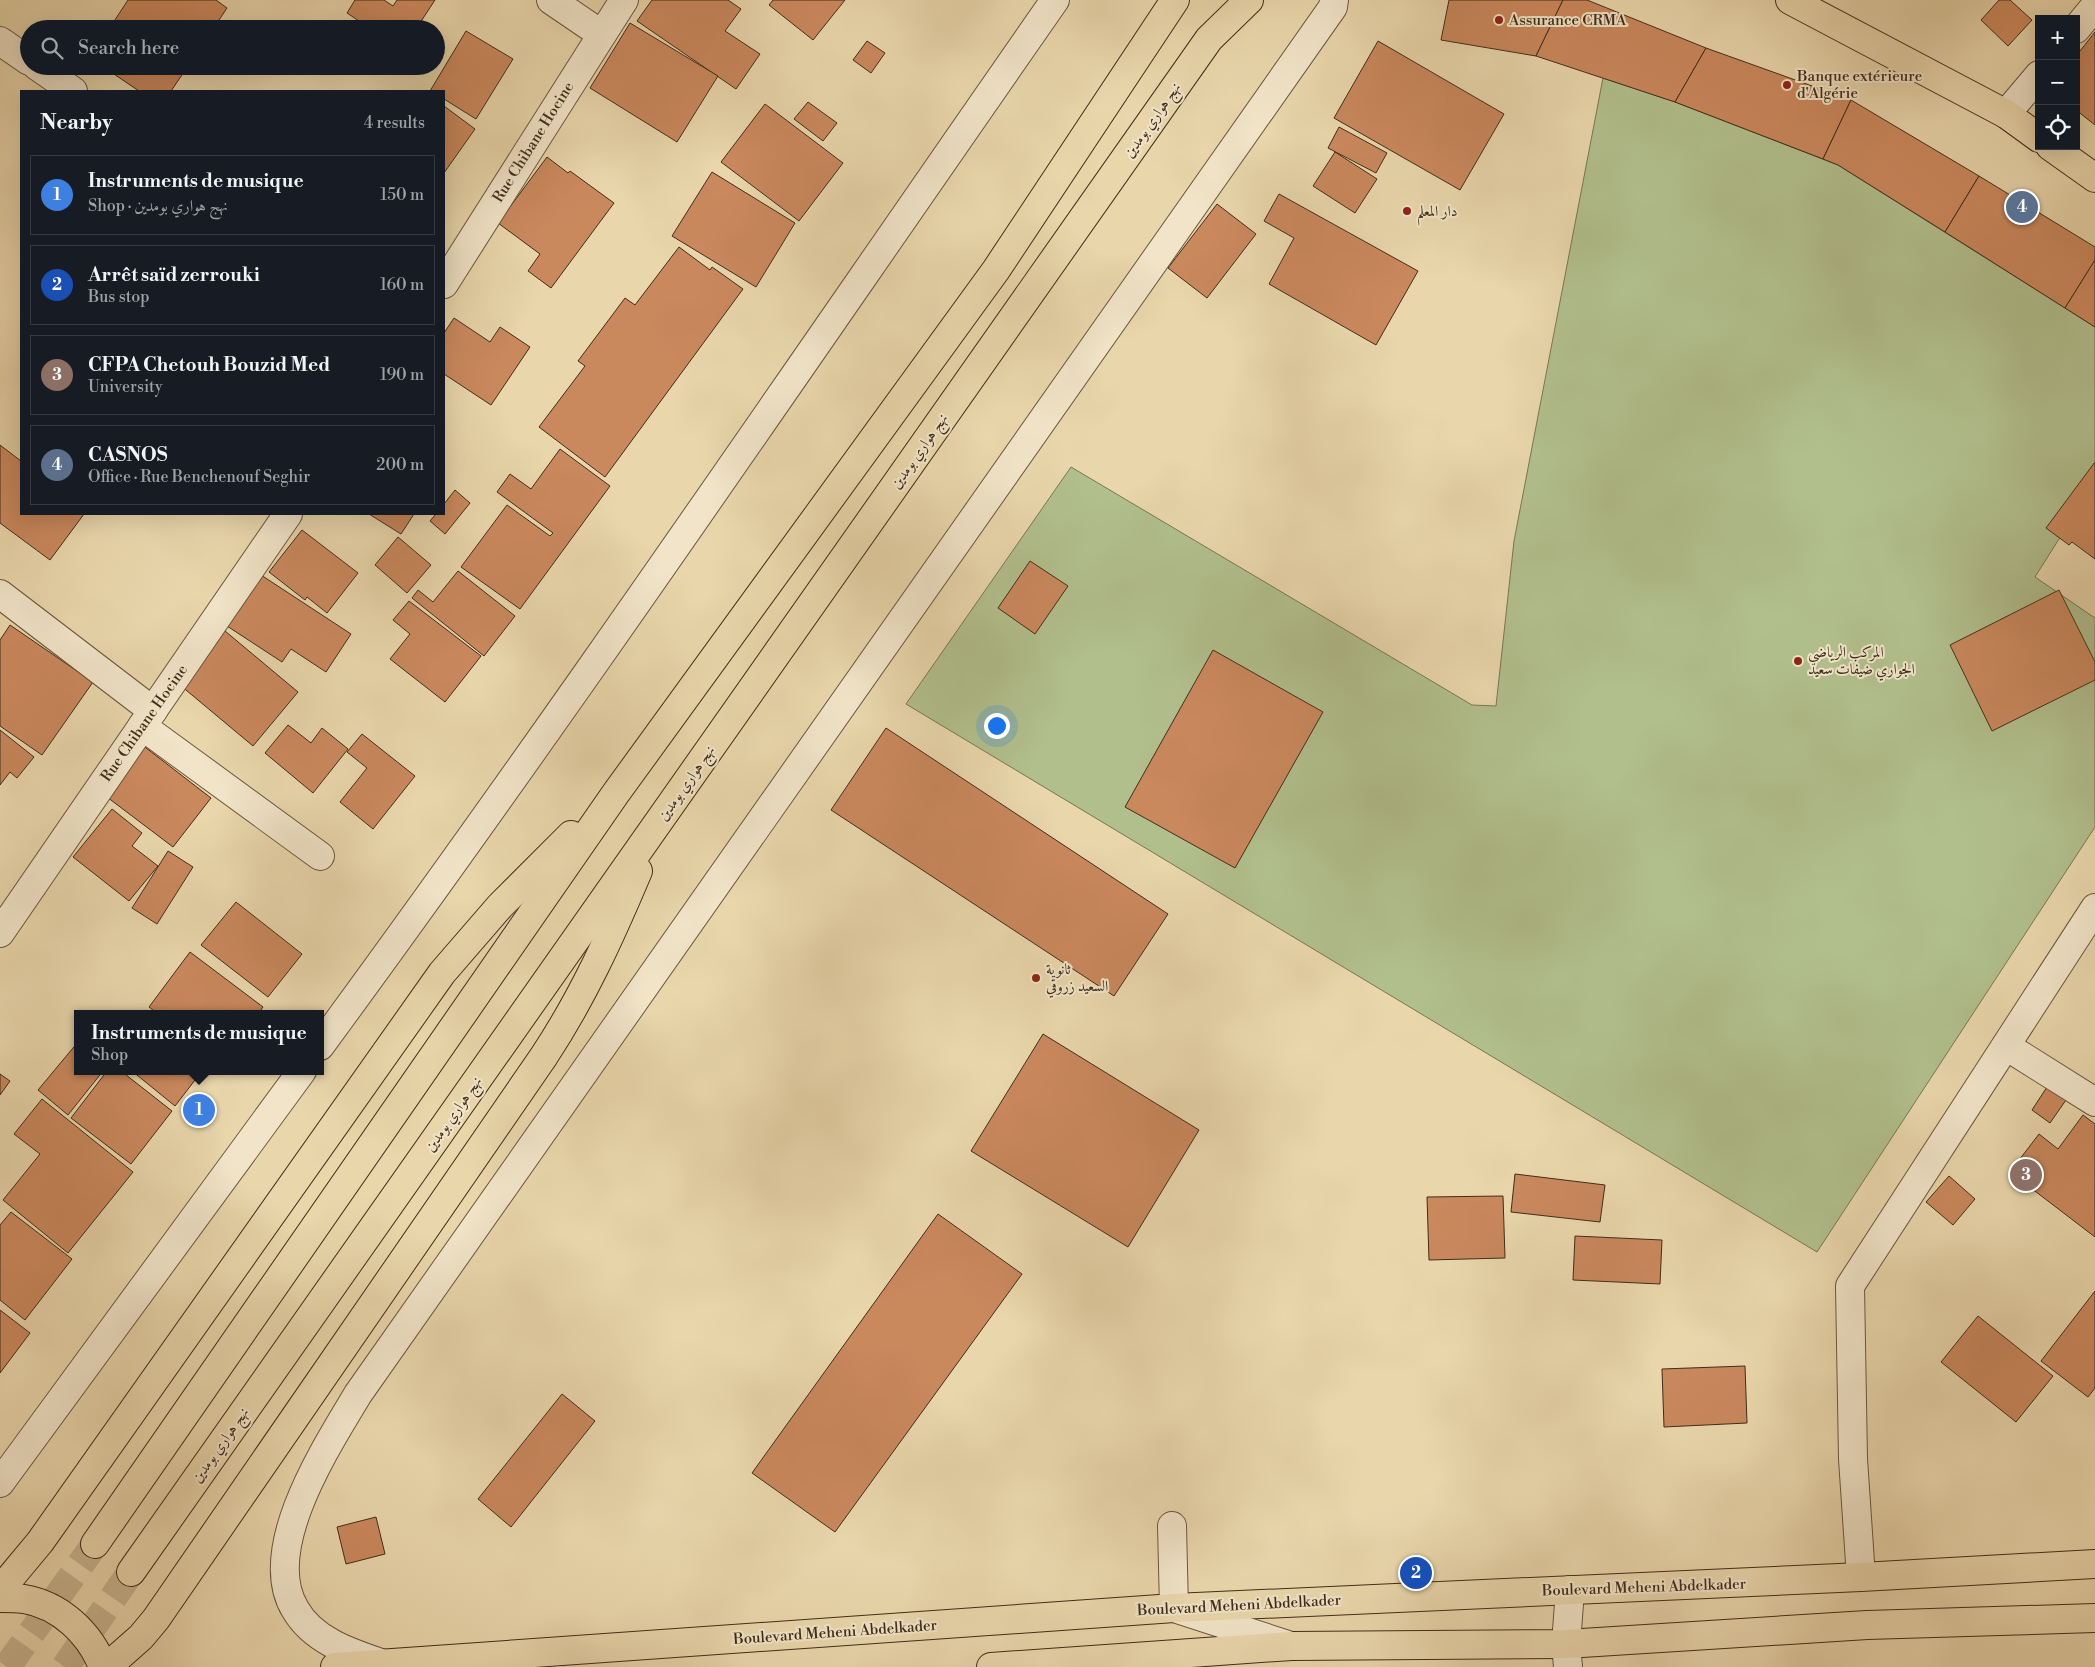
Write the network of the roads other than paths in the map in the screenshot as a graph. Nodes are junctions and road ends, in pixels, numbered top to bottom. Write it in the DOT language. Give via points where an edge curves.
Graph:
graph roads {
  1 [pos="551,0"];
  2 [pos="624,0"];
  3 [pos="1055,0"];
  4 [pos="1175,0"];
  5 [pos="1249,0"];
  6 [pos="1334,0"];
  7 [pos="1790,0"];
  8 [pos="2095,6"];
  9 [pos="2080,24"];
  10 [pos="602,34"];
  11 [pos="0,41"];
  12 [pos="20,55"];
  13 [pos="50,75"];
  14 [pos="2035,80"];
  15 [pos="73,90"];
  16 [pos="2006,114"];
  17 [pos="2035,135"];
  18 [pos="2056,150"];
  19 [pos="2095,178"];
  20 [pos="445,282"];
  21 [pos="287,515"];
  22 [pos="0,594"];
  23 [pos="147,719"];
  24 [pos="616,793"];
  25 [pos="658,823"];
  26 [pos="320,856"];
  27 [pos="2095,908"];
  28 [pos="0,933"];
  29 [pos="324,1041"];
  30 [pos="2006,1046"];
  31 [pos="299,1075"];
  32 [pos="2095,1102"];
  33 [pos="0,1483"];
  34 [pos="1172,1526"];
  35 [pos="95,1544"];
  36 [pos="2095,1564"];
  37 [pos="131,1572"];
  38 [pos="1861,1577"];
  39 [pos="0,1590"];
  40 [pos="1570,1590"];
  41 [pos="0,1598"];
  42 [pos="1174,1608"];
  43 [pos="2095,1618"];
  44 [pos="1291,1646"];
  45 [pos="1567,1655"];
  46 [pos="384,1664"];
  47 [pos="105,1667"];
  48 [pos="334,1667"];
  49 [pos="991,1667"];
  1 -- 10 [label="street"];
  2 -- 10 [label="street, Rue Chibane Hocine"];
  3 -- 29 [label="street" via="638,600"];
  4 -- 24 [label="main road" via="996,270"];
  5 -- 25 [label="main road, نهج هواري بومدين" via="1208,39"];
  6 -- 46 [label="street" via="1333,7 375,1370 337,1429 294,1514 286,1551 286,1586 294,1609 318,1634 344,1650"];
  7 -- 16 [label="main road"];
  8 -- 9 [label="street"];
  10 -- 20 [label="street, Rue Chibane Hocine"];
  11 -- 12 [label="street"];
  13 -- 15 [label="street"];
  14 -- 16 [label="street"];
  16 -- 17 [label="main road"];
  18 -- 19 [label="main road"];
  21 -- 23 [label="street, Rue Chibane Hocine"];
  22 -- 23 [label="street"];
  23 -- 26 [label="street"];
  23 -- 28 [label="street, Rue Chibane Hocine"];
  24 -- 35 [label="main road"];
  24 -- 39 [label="main road" via="500,906 442,973 40,1542"];
  25 -- 37 [label="main road, نهج هواري بومدين"];
  25 -- 47 [label="main road" via="604,950 566,1022 156,1619 141,1638"];
  27 -- 30 [label="street"];
  30 -- 32 [label="street"];
  30 -- 38 [label="street" via="1850,1286 1853,1459"];
  31 -- 33 [label="street"];
  34 -- 42 [label="street"];
  36 -- 38 [label="main road, Boulevard Meheni Abdelkader"];
  38 -- 40 [label="main road, Boulevard Meheni Abdelkader"];
  40 -- 42 [label="main road, Boulevard Meheni Abdelkader"];
  40 -- 45 [label="street"];
  41 -- 47 [label="main road" via="24,1599 54,1609 79,1628"];
  42 -- 44 [label="street"];
  42 -- 46 [label="main road, Boulevard Meheni Abdelkader"];
  43 -- 45 [label="main road" via="1866,1625"];
  44 -- 45 [label="main road"];
  44 -- 49 [label="main road"];
  46 -- 48 [label="main road, Boulevard Meheni Abdelkader"];
}
